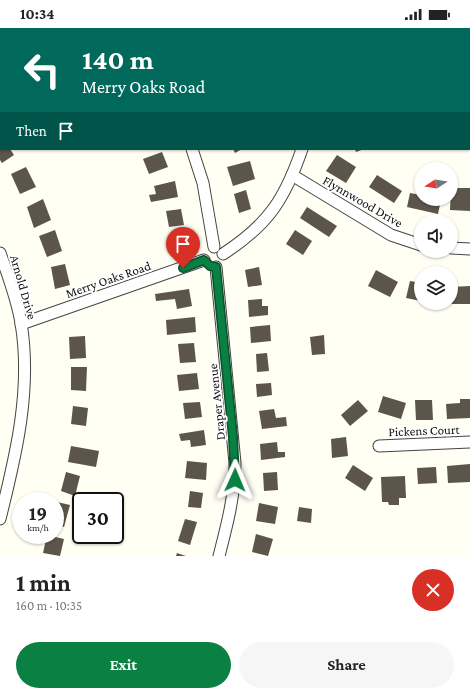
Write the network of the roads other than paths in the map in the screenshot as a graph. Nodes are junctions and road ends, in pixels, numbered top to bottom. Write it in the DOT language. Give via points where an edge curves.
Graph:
graph roads {
  1 [pos="192,150"];
  2 [pos="302,150"];
  3 [pos="292,175"];
  4 [pos="414,242"];
  5 [pos="214,247"];
  6 [pos="458,248"];
  7 [pos="470,249"];
  8 [pos="0,253"];
  9 [pos="223,254"];
  10 [pos="204,260"];
  11 [pos="216,267"];
  12 [pos="21,324"];
  13 [pos="470,442"];
  14 [pos="379,446"];
  15 [pos="0,519"];
  16 [pos="219,556"];
  1 -- 5 [label="street" via="203,183"];
  2 -- 3 [label="street"];
  3 -- 4 [label="street, Flynnwood Drive" via="391,234"];
  3 -- 9 [label="street" via="260,227"];
  5 -- 9 [label="street" via="220,249"];
  5 -- 10 [label="street" via="206,251"];
  6 -- 7 [label="street"];
  8 -- 12 [label="street, Arnold Drive"];
  9 -- 11 [label="street" via="223,261"];
  10 -- 11 [label="street" via="210,266"];
  10 -- 12 [label="street, Merry Oaks Road"];
  11 -- 16 [label="street, Draper Avenue" via="235,463 230,514"];
  12 -- 15 [label="street, Arnold Drive" via="24,380 20,425"];
  13 -- 14 [label="street, Pickens Court"];
}
